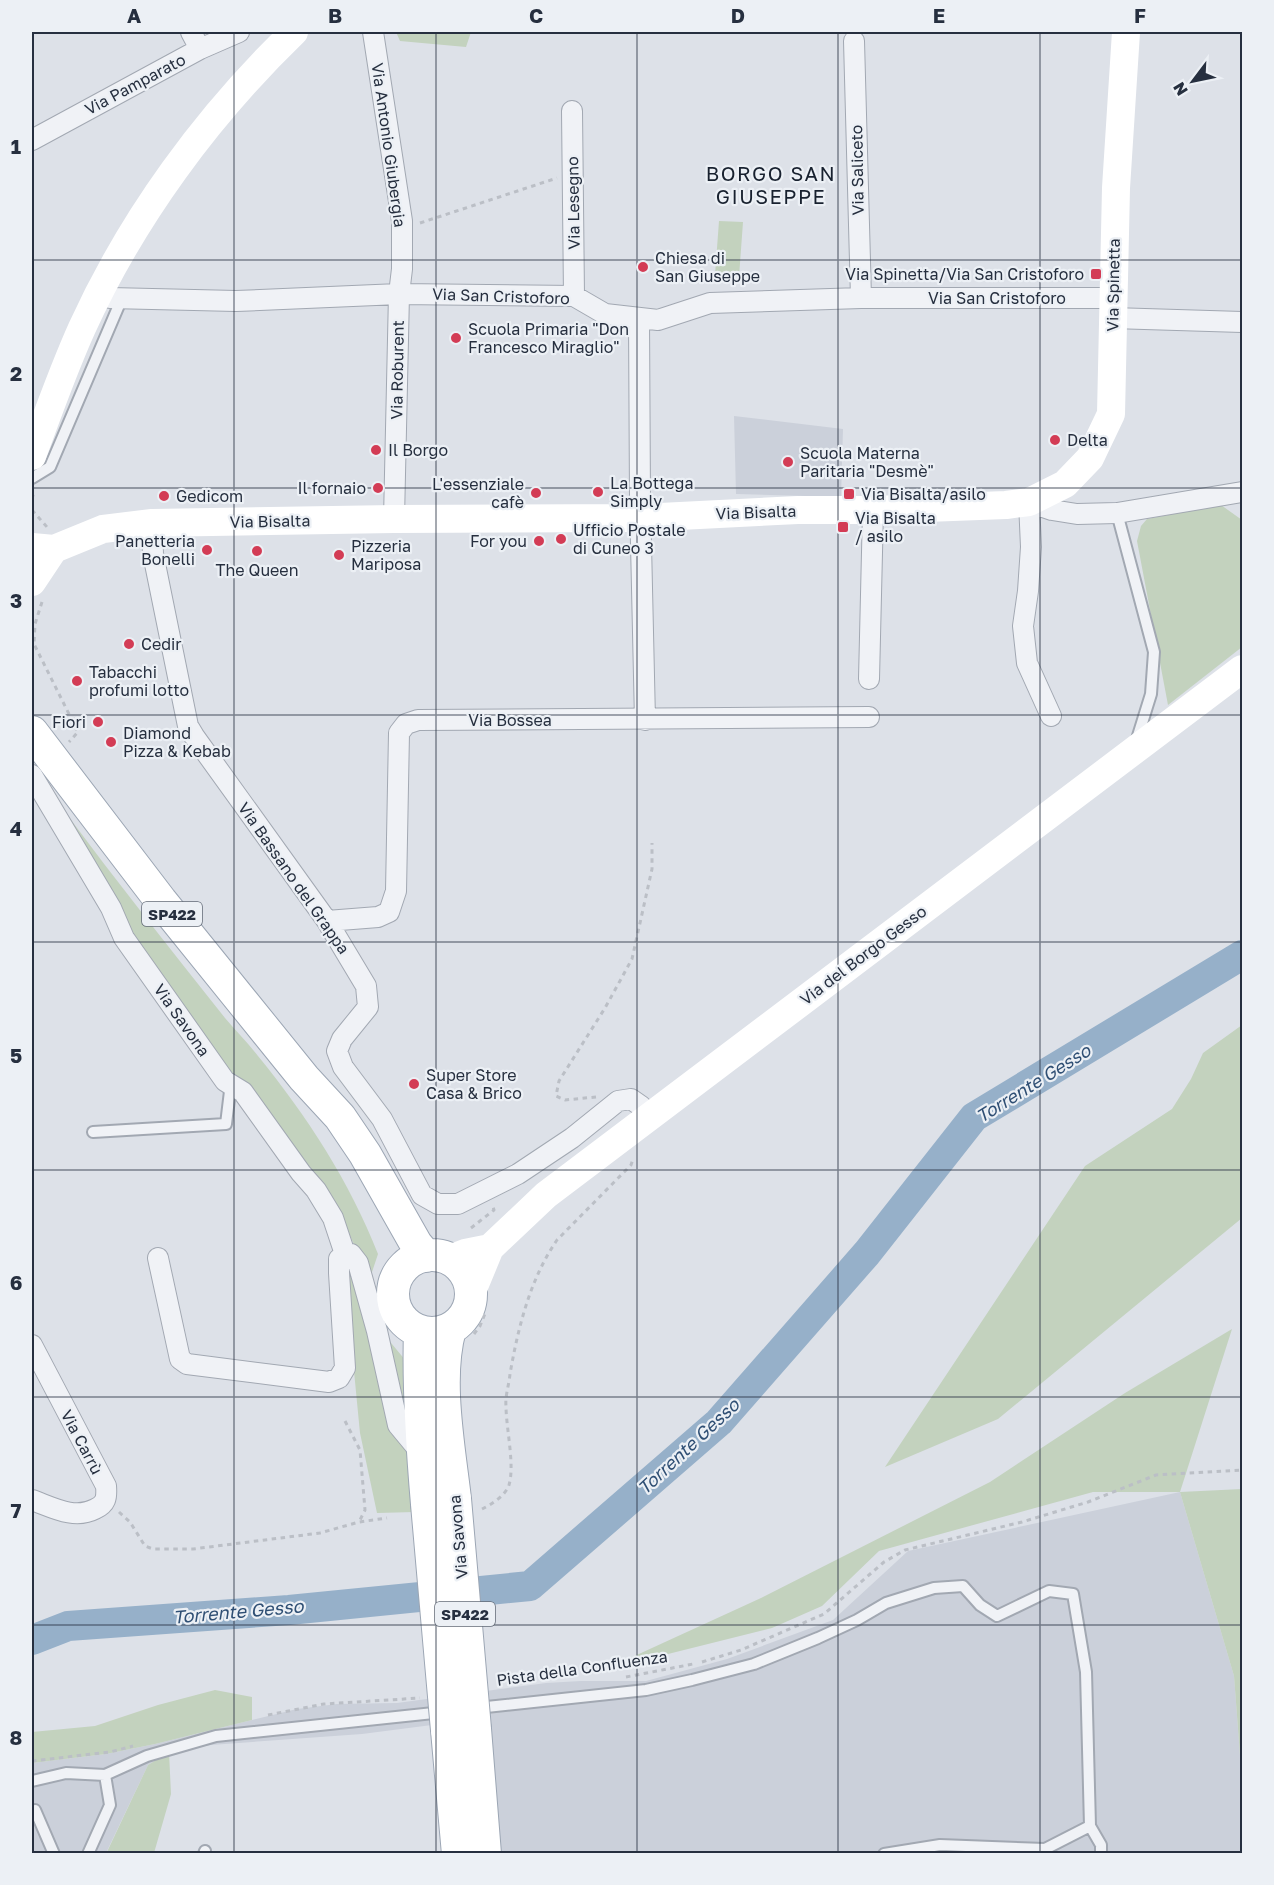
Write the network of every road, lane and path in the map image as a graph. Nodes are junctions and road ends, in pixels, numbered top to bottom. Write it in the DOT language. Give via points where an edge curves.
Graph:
graph roads {
  1 [pos="191,32"];
  2 [pos="239,32"];
  3 [pos="294,32"];
  4 [pos="373,32"];
  5 [pos="1126,32"];
  6 [pos="854,41"];
  7 [pos="200,49"];
  8 [pos="572,111"];
  9 [pos="32,140"];
  10 [pos="573,173"];
  11 [pos="402,229"];
  12 [pos="399,294"];
  13 [pos="574,296"];
  14 [pos="110,297"];
  15 [pos="861,298"];
  16 [pos="1112,308"];
  17 [pos="639,319"];
  18 [pos="1242,322"];
  19 [pos="34,469"];
  20 [pos="1242,492"];
  21 [pos="32,499"];
  22 [pos="1029,502"];
  23 [pos="32,510"];
  24 [pos="873,510"];
  25 [pos="1117,513"];
  26 [pos="640,518"];
  27 [pos="394,519"];
  28 [pos="152,523"];
  29 [pos="46,542"];
  30 [pos="38,589"];
  31 [pos="1242,669"];
  32 [pos="869,679"];
  33 [pos="32,715"];
  34 [pos="1051,716"];
  35 [pos="870,717"];
  36 [pos="645,720"];
  37 [pos="47,741"];
  38 [pos="1133,751"];
  39 [pos="32,775"];
  40 [pos="652,843"];
  41 [pos="327,921"];
  42 [pos="225,1081"];
  43 [pos="618,1101"];
  44 [pos="646,1120"];
  45 [pos="93,1132"];
  46 [pos="490,1248"];
  47 [pos="345,1254"];
  48 [pos="158,1258"];
  49 [pos="425,1262"];
  50 [pos="479,1298"];
  51 [pos="447,1333"];
  52 [pos="32,1345"];
  53 [pos="345,1421"];
  54 [pos="423,1455"];
  55 [pos="1242,1470"];
  56 [pos="32,1500"];
  57 [pos="104,1503"];
  58 [pos="455,1504"];
  59 [pos="387,1518"];
  60 [pos="359,1522"];
  61 [pos="625,1677"];
  62 [pos="431,1698"];
  63 [pos="267,1716"];
  64 [pos="461,1730"];
  65 [pos="143,1743"];
  66 [pos="32,1761"];
  67 [pos="105,1775"];
  68 [pos="32,1781"];
  69 [pos="35,1810"];
  70 [pos="1090,1826"];
  71 [pos="54,1854"];
  72 [pos="88,1854"];
  73 [pos="458,1854"];
  74 [pos="485,1854"];
  75 [pos="884,1854"];
  76 [pos="1101,1854"];
  1 -- 7 [label="street"];
  2 -- 7 [label="street, Via Pamparato"];
  3 -- 14 [label="street" via="178,165 142,219"];
  4 -- 11 [label="street, Via Antonio Giubergia"];
  5 -- 16 [label="street, Via Spinetta"];
  6 -- 15 [label="street, Via Saliceto"];
  7 -- 9 [label="street, Via Pamparato"];
  8 -- 10 [label="street, Via Lesegno"];
  10 -- 11 [label="path"];
  10 -- 13 [label="street, Via Lesegno"];
  11 -- 12 [label="street, Via Antonio Giubergia"];
  12 -- 13 [label="street, Via San Cristoforo"];
  12 -- 14 [label="street, Via San Cristoforo" via="236,301"];
  12 -- 27 [label="street, Via Roburent"];
  13 -- 17 [label="street, Via San Cristoforo" via="605,314"];
  14 -- 19 [label="street" via="78,337"];
  15 -- 16 [label="street, Via San Cristoforo"];
  15 -- 17 [label="street, Via San Cristoforo" via="710,303 658,320"];
  16 -- 18 [label="street, Via San Cristoforo"];
  16 -- 22 [label="street, Via Spinetta" via="1111,414 1090,458 1065,484"];
  17 -- 26 [label="street"];
  19 -- 21 [label="path"];
  20 -- 25 [label="street, Via Bisalta"];
  22 -- 24 [label="street, Via Bisalta"];
  22 -- 25 [label="street, Via Bisalta" via="1077,514"];
  22 -- 34 [label="street" via="1029,591 1023,626 1027,663"];
  23 -- 29 [label="path"];
  24 -- 26 [label="street, Via Bisalta"];
  24 -- 32 [label="street"];
  25 -- 38 [label="lane" via="1154,652 1151,694"];
  26 -- 27 [label="street, Via Bisalta"];
  26 -- 36 [label="street"];
  27 -- 28 [label="street, Via Bisalta"];
  28 -- 29 [label="street, Via Bisalta"];
  28 -- 41 [label="street, Via Bassano del Grappa" via="153,554 188,726"];
  29 -- 30 [label="street"];
  30 -- 37 [label="path" via="33,644 78,732"];
  31 -- 38 [label="street, Via del Borgo Gesso"];
  33 -- 37 [label="main road, SP422"];
  35 -- 36 [label="street, Via Bossea"];
  36 -- 41 [label="street, Via Bossea" via="418,720 406,724 399,733 396,891 389,912 378,917"];
  37 -- 49 [label="main road, SP422" via="161,901 340,1117"];
  38 -- 44 [label="street, Via del Borgo Gesso"];
  39 -- 42 [label="street, Via Savona" via="111,908 124,938"];
  40 -- 43 [label="path" via="652,869 632,959 559,1082 556,1096 565,1100 591,1096"];
  41 -- 43 [label="street, Via Bassano del Grappa" via="366,986 368,1007 342,1038 337,1051 343,1067 382,1119 422,1195 438,1204 458,1204 518,1174"];
  42 -- 45 [label="lane" via="230,1091 226,1124"];
  42 -- 47 [label="street, Via Savona" via="243,1092 316,1190 333,1218"];
  43 -- 44 [label="street" via="631,1098 641,1106"];
  44 -- 46 [label="street, Via del Borgo Gesso" via="546,1195"];
  44 -- 58 [label="path" via="631,1165 557,1240 533,1285 506,1404 509,1486 495,1502"];
  46 -- 49 [label="street"];
  46 -- 50 [label="street, Via del Borgo Gesso"];
  47 -- 48 [label="street, Via Savona" via="339,1259 339,1272 345,1368 339,1378 329,1382 187,1364 180,1359"];
  47 -- 54 [label="street, Via Savona" via="351,1254 358,1263 398,1425"];
  49 -- 50 [label="main road" via="461,1268"];
  49 -- 51 [label="main road" via="394,1284 393,1299 407,1324"];
  50 -- 51 [label="main road"];
  50 -- 51 [label="path" via="480,1326"];
  51 -- 54 [label="main road, Via Savona / SP422" via="419,1368"];
  51 -- 58 [label="main road, Via Savona / SP422" via="444,1367"];
  52 -- 57 [label="street, Via Carrù" via="106,1486"];
  53 -- 60 [label="path" via="360,1450 365,1510"];
  54 -- 58 [label="main road, Via Savona / SP422"];
  55 -- 61 [label="path, Pista della Confluenza" via="1156,1475 1022,1522 905,1550 884,1562 824,1614 741,1650 699,1663"];
  56 -- 57 [label="street" via="72,1514 83,1514"];
  57 -- 60 [label="path" via="130,1522 145,1546 153,1550 193,1549 320,1533"];
  58 -- 64 [label="main road, Via Savona / SP422, bridge"];
  59 -- 60 [label="path"];
  62 -- 63 [label="path" via="324,1704"];
  64 -- 73 [label="main road, Via Savona / SP422"];
  64 -- 74 [label="main road, Via Savona / SP422"];
  65 -- 66 [label="path" via="110,1752"];
  67 -- 68 [label="lane" via="66,1773"];
  67 -- 70 [label="lane" via="147,1756 216,1736 646,1690 754,1664 857,1620 886,1603 934,1588 963,1586 997,1616 1049,1591 1073,1594 1086,1672"];
  67 -- 72 [label="lane" via="110,1805"];
  69 -- 71 [label="lane"];
  70 -- 75 [label="lane" via="1045,1849 940,1845"];
  70 -- 76 [label="lane" via="1101,1845"];
}
